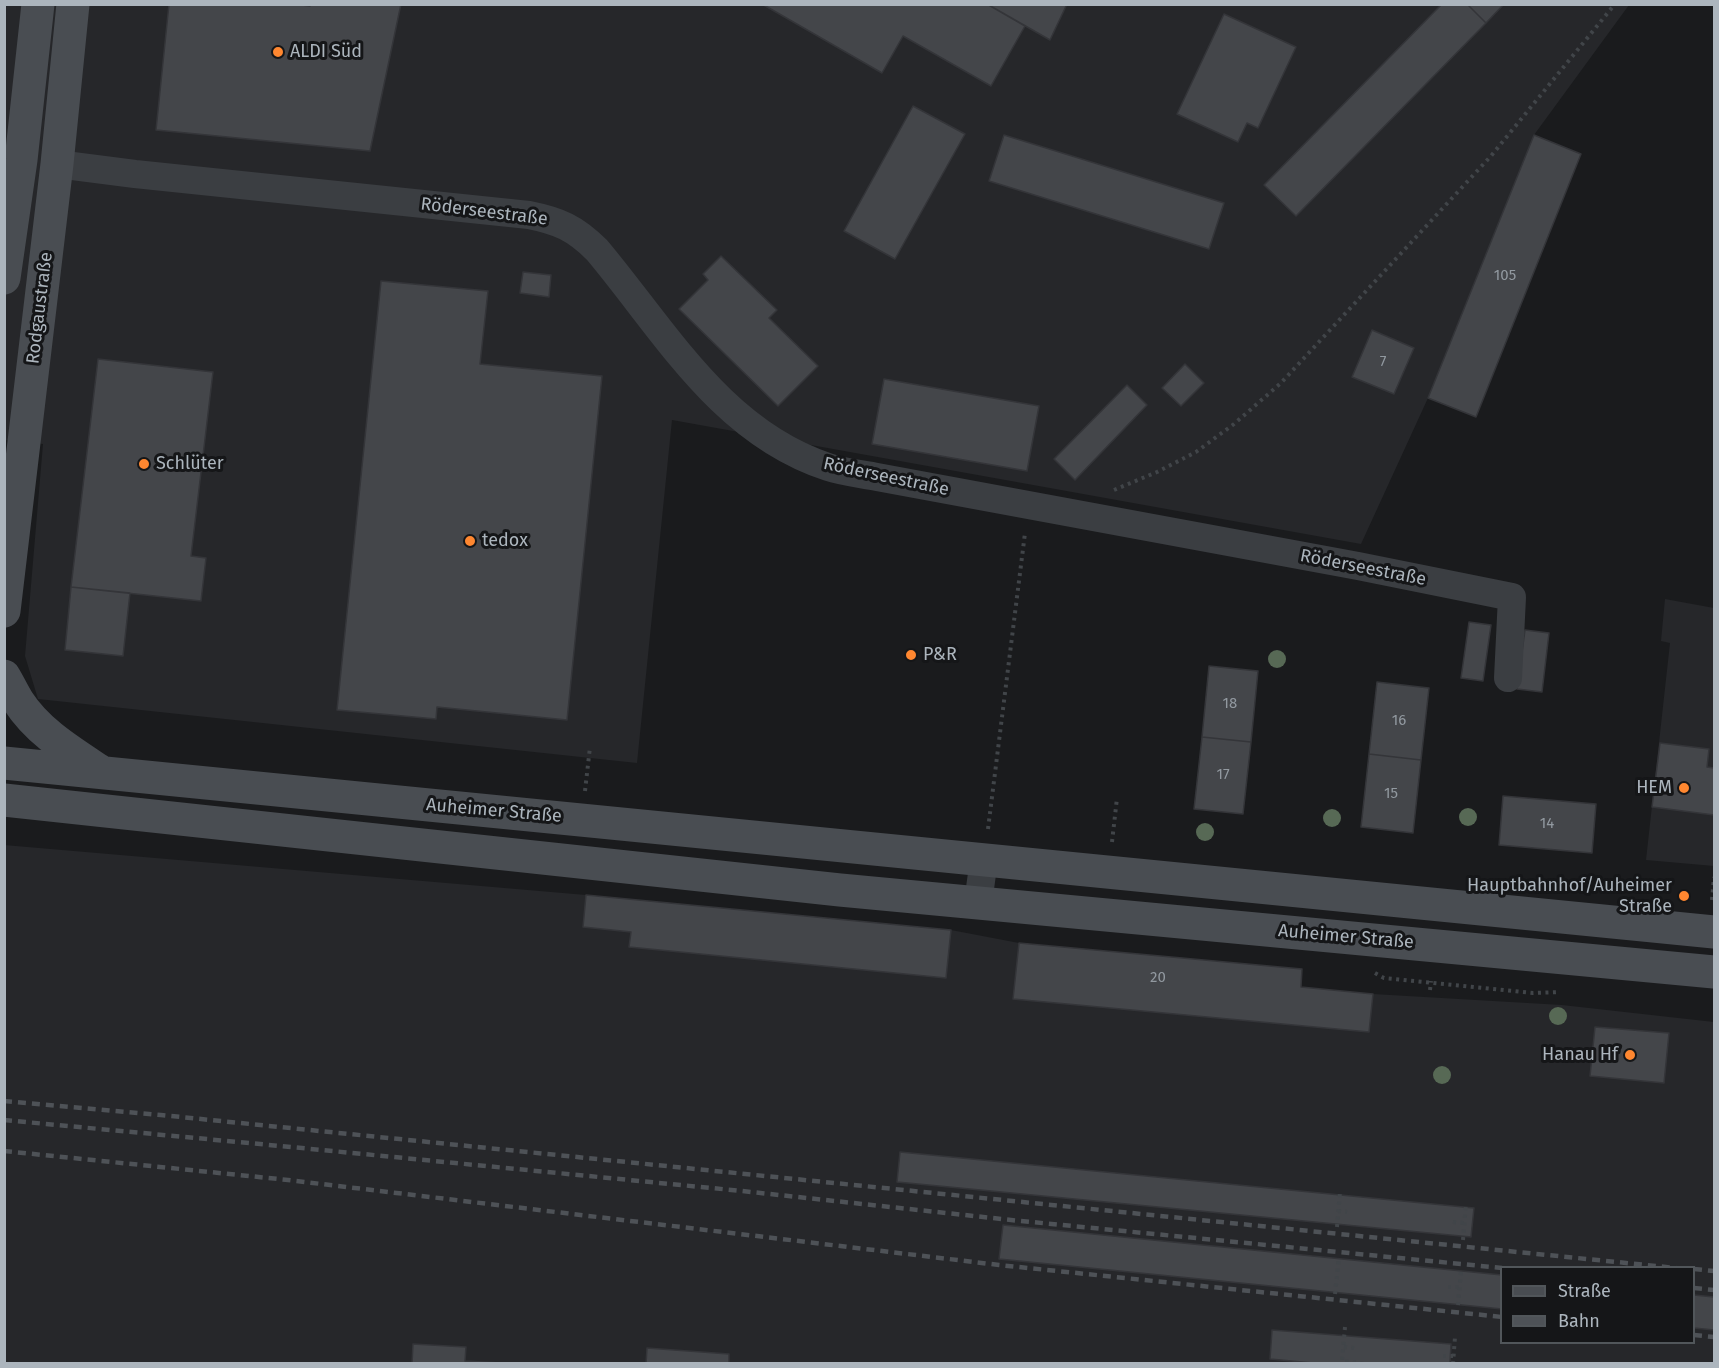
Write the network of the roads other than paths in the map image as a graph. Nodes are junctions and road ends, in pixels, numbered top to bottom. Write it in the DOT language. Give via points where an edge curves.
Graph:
graph roads {
  1 [pos="38,4"];
  2 [pos="73,4"];
  3 [pos="57,164"];
  4 [pos="4,278"];
  5 [pos="4,611"];
  6 [pos="4,676"];
  7 [pos="1508,678"];
  8 [pos="4,763"];
  9 [pos="104,774"];
  10 [pos="9,798"];
  11 [pos="984,860"];
  12 [pos="978,903"];
  13 [pos="1713,916"];
  14 [pos="1714,972"];
  1 -- 4 [label="main road"];
  2 -- 3 [label="main road, Rodgaustraße"];
  3 -- 5 [label="main road, Rodgaustraße"];
  3 -- 7 [label="street, Röderseestraße" via="554,220 597,250 704,384 772,441 828,467 1512,597"];
  6 -- 9 [label="main road" via="31,718"];
  8 -- 9 [label="main road, Auheimer Straße"];
  9 -- 11 [label="main road, Auheimer Straße"];
  10 -- 12 [label="main road, Auheimer Straße"];
  11 -- 12 [label="street"];
  11 -- 13 [label="main road, Auheimer Straße"];
  12 -- 14 [label="main road, Auheimer Straße"];
}
